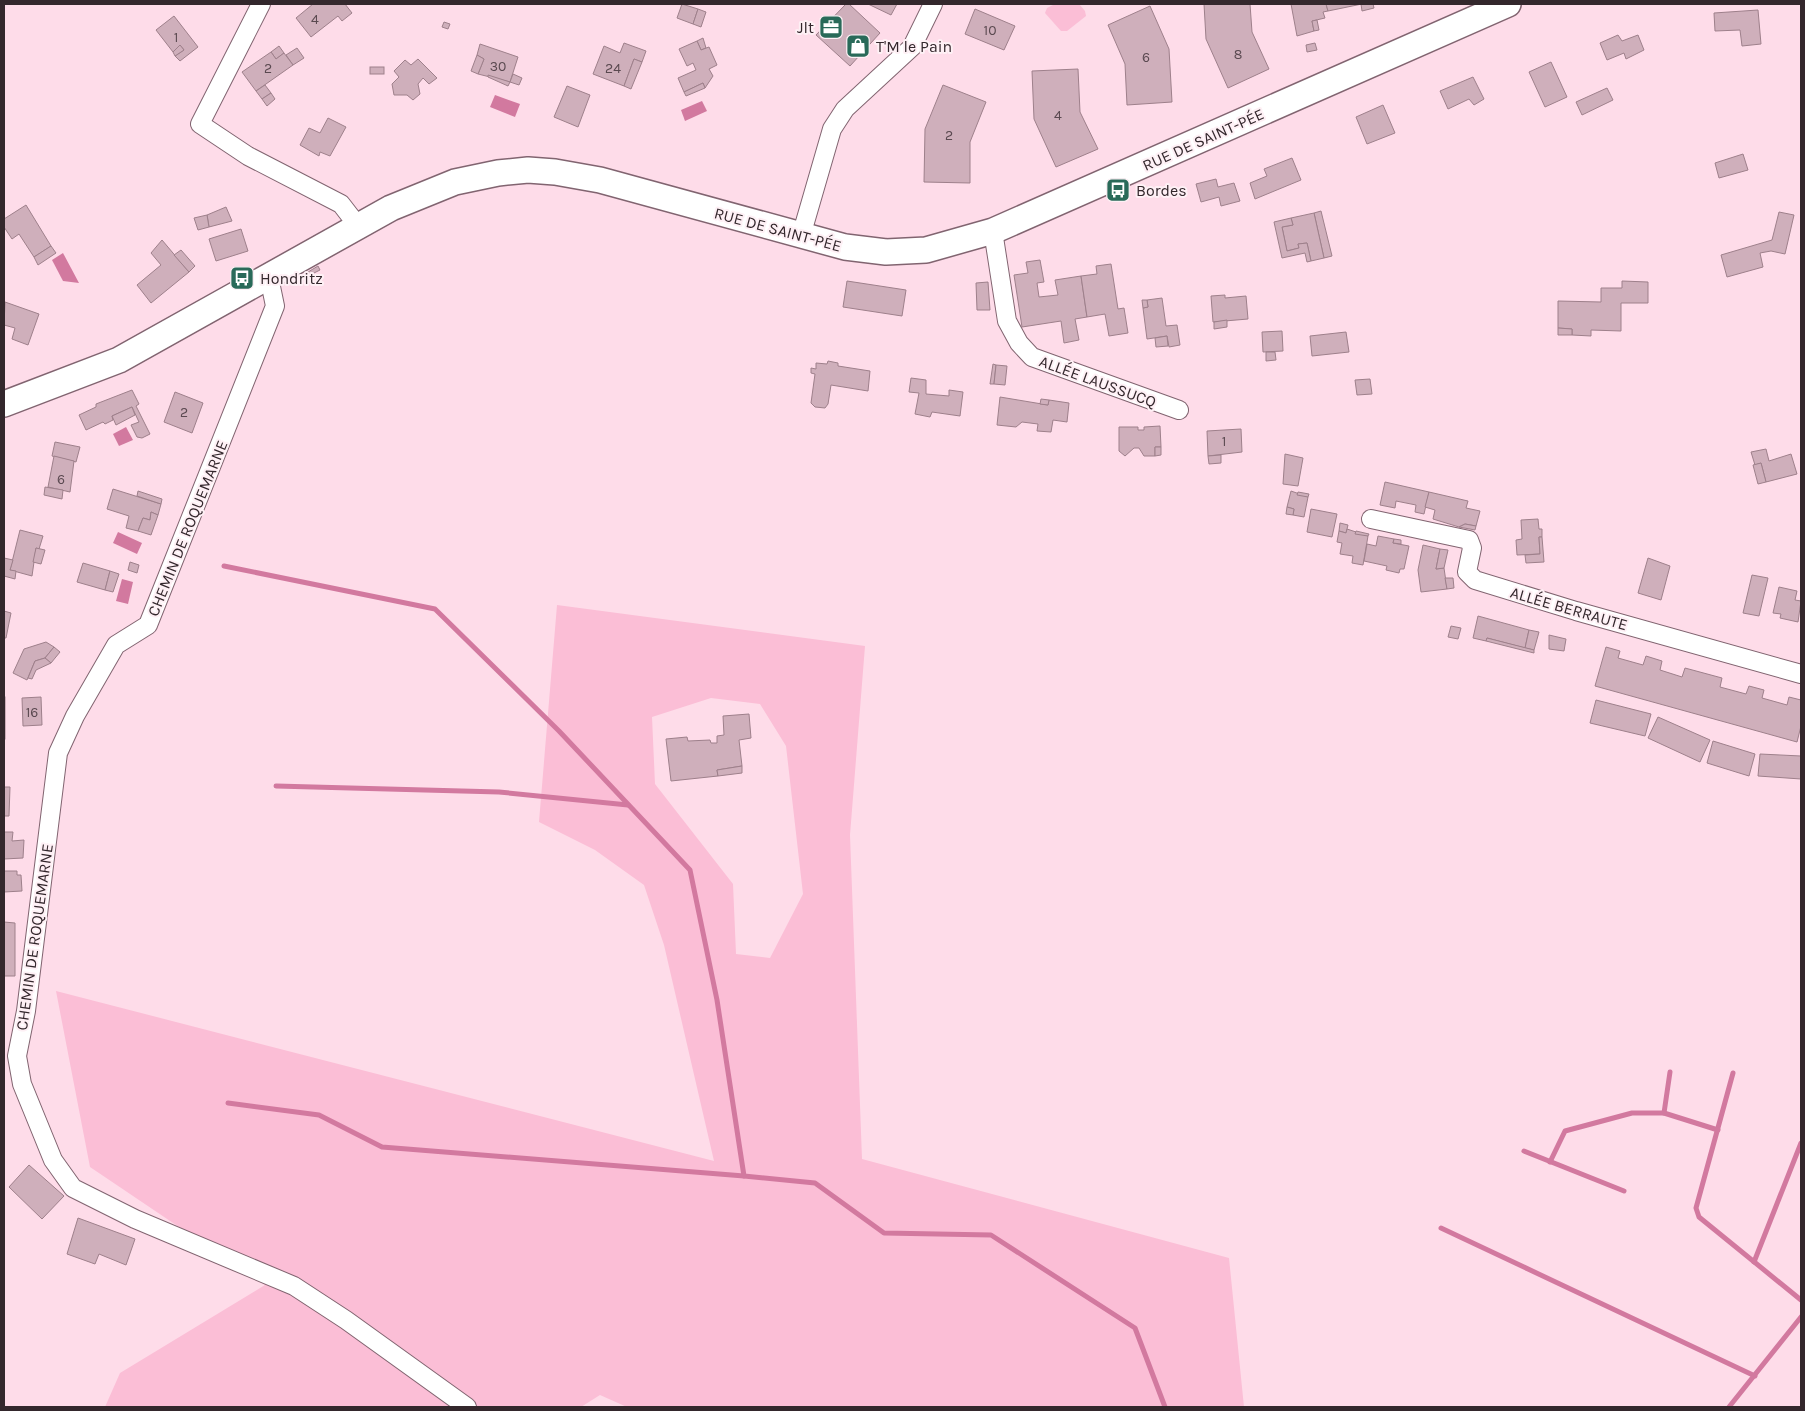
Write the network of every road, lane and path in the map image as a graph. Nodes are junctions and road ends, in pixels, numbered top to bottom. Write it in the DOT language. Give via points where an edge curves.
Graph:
graph roads {
  1 [pos="261,4"];
  2 [pos="933,4"];
  3 [pos="1508,4"];
  4 [pos="358,226"];
  5 [pos="994,231"];
  6 [pos="801,236"];
  7 [pos="269,277"];
  8 [pos="4,404"];
  9 [pos="1179,410"];
  10 [pos="1371,520"];
  11 [pos="1801,674"];
  12 [pos="467,1407"];
  1 -- 4 [label="street" via="200,124 248,156 342,204"];
  2 -- 6 [label="street" via="912,47 845,110 832,129"];
  3 -- 5 [label="main road, RUE DE SAINT-PÉE"];
  4 -- 6 [label="main road, RUE DE SAINT-PÉE" via="398,205 455,182 528,170 600,180"];
  4 -- 7 [label="main road, RUE DE SAINT-PÉE"];
  5 -- 6 [label="main road, RUE DE SAINT-PÉE" via="926,250 886,252 834,246"];
  5 -- 9 [label="street, ALLÉE LAUSSUCQ" via="1008,321 1018,343 1032,357"];
  7 -- 8 [label="main road, RUE DE SAINT-PÉE" via="119,360"];
  7 -- 12 [label="street, CHEMIN DE ROQUEMARNE" via="275,306 148,625 116,645 75,716 58,753 26,1011 17,1056 22,1084 54,1160 74,1188 135,1219 294,1286"];
  10 -- 11 [label="street, ALLÉE BERRAUTE" via="1469,540 1472,548 1467,572 1475,580"];
}
